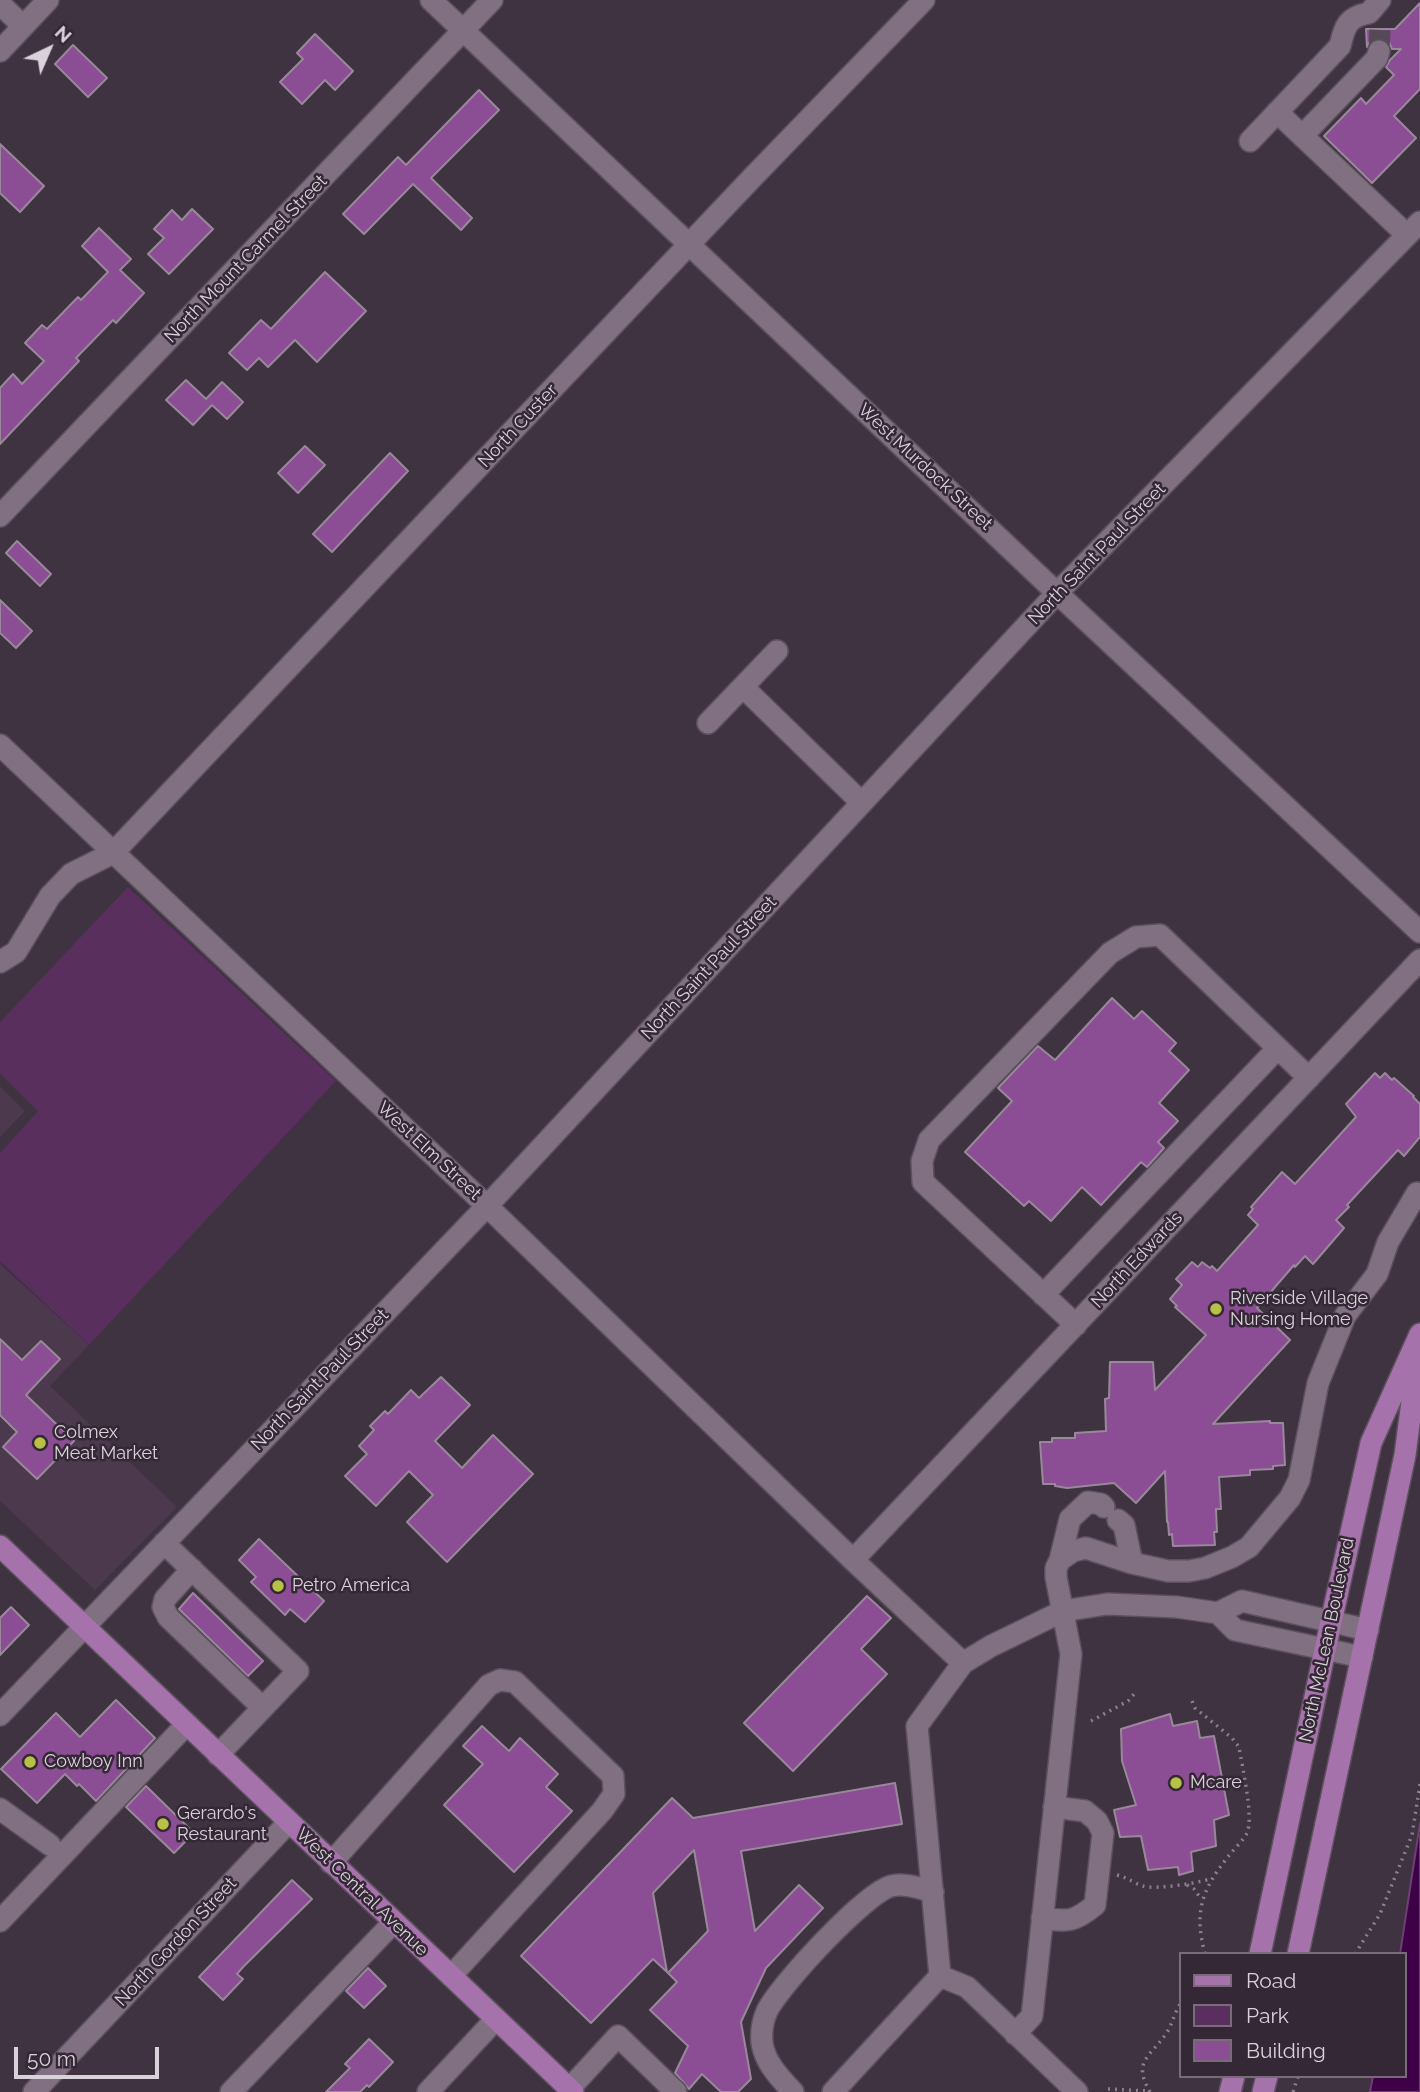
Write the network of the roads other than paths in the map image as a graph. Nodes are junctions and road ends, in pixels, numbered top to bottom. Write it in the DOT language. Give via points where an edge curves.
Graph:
graph roads {
  1 [pos="48,0"];
  2 [pos="431,0"];
  3 [pos="492,0"];
  4 [pos="924,0"];
  5 [pos="0,4"];
  6 [pos="1377,16"];
  7 [pos="23,26"];
  8 [pos="463,30"];
  9 [pos="0,51"];
  10 [pos="1277,112"];
  11 [pos="1302,136"];
  12 [pos="1250,141"];
  13 [pos="1414,229"];
  14 [pos="690,244"];
  15 [pos="0,516"];
  16 [pos="1057,593"];
  17 [pos="777,651"];
  18 [pos="743,687"];
  19 [pos="708,723"];
  20 [pos="0,745"];
  21 [pos="862,803"];
  22 [pos="113,853"];
  23 [pos="1420,932"];
  24 [pos="1420,960"];
  25 [pos="0,962"];
  26 [pos="1278,1048"];
  27 [pos="1309,1078"];
  28 [pos="1417,1193"];
  29 [pos="487,1206"];
  30 [pos="1043,1295"];
  31 [pos="1076,1325"];
  32 [pos="1420,1334"];
  33 [pos="164,1543"];
  34 [pos="0,1546"];
  35 [pos="853,1560"];
  36 [pos="1060,1560"];
  37 [pos="1132,1563"];
  38 [pos="192,1569"];
  39 [pos="1063,1611"];
  40 [pos="1218,1613"];
  41 [pos="1331,1622"];
  42 [pos="84,1626"];
  43 [pos="1368,1630"];
  44 [pos="1325,1649"];
  45 [pos="1362,1657"];
  46 [pos="963,1663"];
  47 [pos="263,1708"];
  48 [pos="0,1714"];
  49 [pos="187,1725"];
  50 [pos="218,1755"];
  51 [pos="1054,1807"];
  52 [pos="0,1809"];
  53 [pos="289,1822"];
  54 [pos="50,1845"];
  55 [pos="331,1863"];
  56 [pos="933,1892"];
  57 [pos="1042,1918"];
  58 [pos="0,1921"];
  59 [pos="394,1922"];
  60 [pos="1260,1952"];
  61 [pos="1298,1952"];
  62 [pos="451,1976"];
  63 [pos="940,1976"];
  64 [pos="496,2019"];
  65 [pos="1015,2034"];
  66 [pos="571,2090"];
  67 [pos="34,2092"];
  68 [pos="231,2092"];
  69 [pos="428,2092"];
  70 [pos="676,2092"];
  71 [pos="793,2092"];
  72 [pos="833,2092"];
  73 [pos="1077,2092"];
  1 -- 7 [label="street"];
  2 -- 8 [label="street, West Murdock Street"];
  3 -- 8 [label="street, North Mount Carmel Street"];
  4 -- 14 [label="street, North Custer"];
  5 -- 7 [label="street"];
  6 -- 10 [label="street" via="1355,16 1344,27 1340,47"];
  6 -- 11 [label="street" via="1377,58"];
  7 -- 9 [label="street"];
  8 -- 14 [label="street, West Murdock Street"];
  8 -- 15 [label="street, North Mount Carmel Street"];
  10 -- 11 [label="street"];
  10 -- 12 [label="street"];
  11 -- 13 [label="street"];
  13 -- 16 [label="street, North Saint Paul Street"];
  14 -- 16 [label="street, West Murdock Street"];
  14 -- 22 [label="street, North Custer"];
  16 -- 21 [label="street, North Saint Paul Street"];
  16 -- 23 [label="street, West Murdock Street"];
  17 -- 18 [label="street"];
  18 -- 19 [label="street"];
  18 -- 21 [label="street"];
  20 -- 22 [label="street, West Elm Street"];
  21 -- 29 [label="street, North Saint Paul Street"];
  22 -- 25 [label="street, North Custer" via="71,874 50,896 16,952"];
  22 -- 29 [label="street, West Elm Street"];
  24 -- 27 [label="street, North Edwards"];
  26 -- 27 [label="street"];
  26 -- 30 [label="street"];
  26 -- 30 [label="street" via="1160,935 1136,937 1110,953 929,1140 922,1161 923,1182"];
  27 -- 31 [label="street, North Edwards"];
  28 -- 37 [label="street" via="1388,1242 1377,1274 1345,1316 1318,1383 1298,1480 1290,1498 1250,1547 1232,1557 1189,1571"];
  29 -- 33 [label="street, North Saint Paul Street"];
  29 -- 35 [label="street, West Elm Street"];
  30 -- 31 [label="street"];
  31 -- 35 [label="street, North Edwards"];
  32 -- 41 [label="main road, North McLean Boulevard" via="1371,1443"];
  32 -- 43 [label="main road, North McLean Boulevard" via="1405,1455"];
  33 -- 38 [label="street"];
  33 -- 42 [label="street, North Saint Paul Street"];
  34 -- 42 [label="main road, West Central Avenue"];
  35 -- 46 [label="street, West Elm Street"];
  36 -- 37 [label="street" via="1086,1548"];
  36 -- 37 [label="street" via="1070,1519 1088,1502 1101,1504 1124,1525"];
  36 -- 39 [label="street" via="1056,1577"];
  38 -- 47 [label="street" via="165,1599 167,1617"];
  38 -- 47 [label="street" via="298,1671"];
  39 -- 40 [label="street" via="1107,1604"];
  39 -- 46 [label="street"];
  39 -- 51 [label="street" via="1071,1654"];
  40 -- 41 [label="street" via="1241,1601"];
  40 -- 44 [label="street" via="1235,1630"];
  41 -- 43 [label="street"];
  41 -- 44 [label="main road, North McLean Boulevard"];
  42 -- 48 [label="street, North Saint Paul Street"];
  42 -- 49 [label="main road, West Central Avenue"];
  43 -- 45 [label="main road, North McLean Boulevard"];
  44 -- 45 [label="street"];
  44 -- 60 [label="main road, North McLean Boulevard"];
  45 -- 61 [label="main road, North McLean Boulevard"];
  46 -- 56 [label="street" via="917,1726"];
  47 -- 50 [label="street"];
  49 -- 50 [label="main road, West Central Avenue"];
  49 -- 58 [label="street"];
  50 -- 53 [label="main road, West Central Avenue"];
  51 -- 57 [label="street"];
  51 -- 57 [label="street" via="1085,1811 1103,1833 1095,1905 1079,1918"];
  52 -- 54 [label="street"];
  53 -- 55 [label="main road, West Central Avenue"];
  53 -- 67 [label="street, North Gordon Street"];
  55 -- 59 [label="main road, West Central Avenue"];
  55 -- 62 [label="street" via="489,1685 500,1680 515,1682 525,1691 613,1776 614,1794"];
  56 -- 63 [label="street"];
  56 -- 71 [label="street" via="900,1885 880,1891 790,1977 772,2002 765,2015 762,2044 774,2072"];
  57 -- 65 [label="street" via="1032,2016"];
  59 -- 62 [label="main road, West Central Avenue"];
  59 -- 68 [label="street"];
  62 -- 64 [label="main road, West Central Avenue"];
  63 -- 65 [label="street" via="967,1987"];
  63 -- 72 [label="street"];
  64 -- 66 [label="main road, West Central Avenue"];
  64 -- 69 [label="street"];
  65 -- 73 [label="street"];
  66 -- 70 [label="street" via="618,2036"];
}
